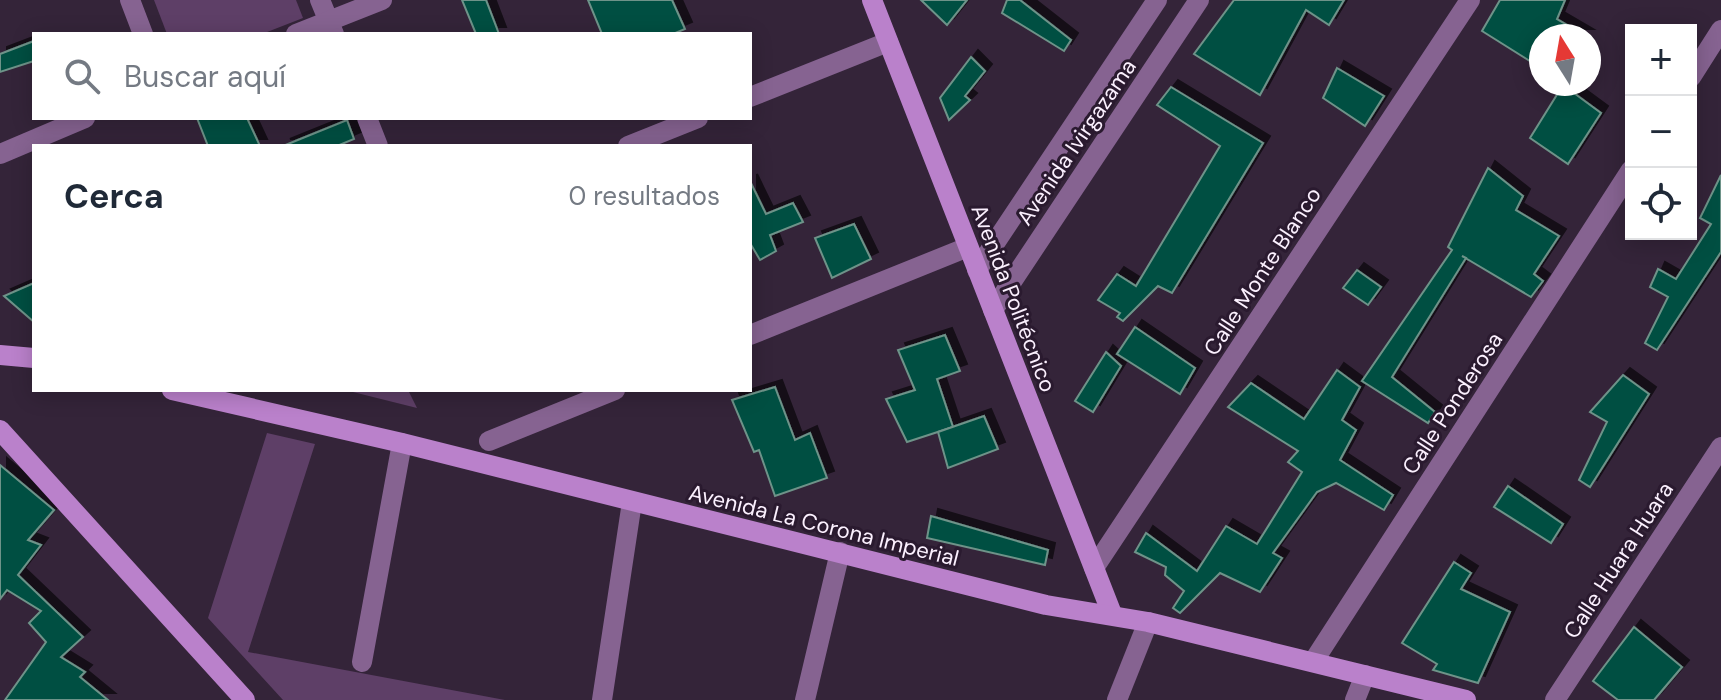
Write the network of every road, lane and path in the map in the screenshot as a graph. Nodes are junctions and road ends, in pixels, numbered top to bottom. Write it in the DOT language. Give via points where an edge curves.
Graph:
graph roads {
  1 [pos="130,0"];
  2 [pos="320,0"];
  3 [pos="382,0"];
  4 [pos="872,0"];
  5 [pos="1157,0"];
  6 [pos="1199,0"];
  7 [pos="1470,0"];
  8 [pos="331,28"];
  9 [pos="1721,30"];
  10 [pos="142,32"];
  11 [pos="308,32"];
  12 [pos="888,42"];
  13 [pos="1697,68"];
  14 [pos="752,96"];
  15 [pos="80,120"];
  16 [pos="368,120"];
  17 [pos="693,120"];
  18 [pos="377,144"];
  19 [pos="633,144"];
  20 [pos="0,154"];
  21 [pos="1625,179"];
  22 [pos="968,247"];
  23 [pos="977,270"];
  24 [pos="993,310"];
  25 [pos="752,334"];
  26 [pos="0,355"];
  27 [pos="32,358"];
  28 [pos="181,392"];
  29 [pos="610,392"];
  30 [pos="0,430"];
  31 [pos="489,441"];
  32 [pos="402,443"];
  33 [pos="1721,447"];
  34 [pos="632,502"];
  35 [pos="840,552"];
  36 [pos="1094,568"];
  37 [pos="1112,614"];
  38 [pos="1148,622"];
  39 [pos="362,662"];
  40 [pos="1313,662"];
  41 [pos="1365,675"];
  42 [pos="240,698"];
  43 [pos="602,700"];
  44 [pos="805,700"];
  45 [pos="1117,700"];
  46 [pos="1355,700"];
  47 [pos="1466,700"];
  48 [pos="1555,700"];
  1 -- 10 [label="street"];
  2 -- 8 [label="street"];
  3 -- 8 [label="street"];
  4 -- 12 [label="street, Avenida Politécnico"];
  5 -- 23 [label="street, Avenida Ivirgazama"];
  6 -- 24 [label="street, Avenida Ivirgazama"];
  7 -- 36 [label="street, Calle Monte Blanco"];
  8 -- 11 [label="street"];
  9 -- 13 [label="street"];
  12 -- 14 [label="street"];
  12 -- 22 [label="street, Avenida Politécnico"];
  15 -- 20 [label="street"];
  16 -- 18 [label="street"];
  17 -- 19 [label="street"];
  21 -- 40 [label="street, Calle Ponderosa"];
  22 -- 23 [label="street, Avenida Politécnico"];
  22 -- 25 [label="street"];
  23 -- 24 [label="street, Avenida Politécnico"];
  24 -- 36 [label="street, Avenida Politécnico"];
  26 -- 27 [label="street"];
  28 -- 32 [label="street, Avenida La Corona Imperial"];
  29 -- 31 [label="street"];
  30 -- 42 [label="street"];
  32 -- 34 [label="street, Avenida La Corona Imperial"];
  32 -- 39 [label="street"];
  33 -- 48 [label="street, Calle Huara Huara"];
  34 -- 35 [label="street, Avenida La Corona Imperial"];
  34 -- 43 [label="street"];
  35 -- 37 [label="street, Avenida La Corona Imperial" via="1046,605"];
  35 -- 44 [label="street"];
  36 -- 37 [label="street, Avenida Politécnico"];
  37 -- 38 [label="street, Avenida La Corona Imperial"];
  38 -- 40 [label="street, Avenida La Corona Imperial"];
  38 -- 45 [label="street"];
  40 -- 41 [label="street, Avenida La Corona Imperial"];
  41 -- 46 [label="street"];
  41 -- 47 [label="street, Avenida La Corona Imperial"];
}
